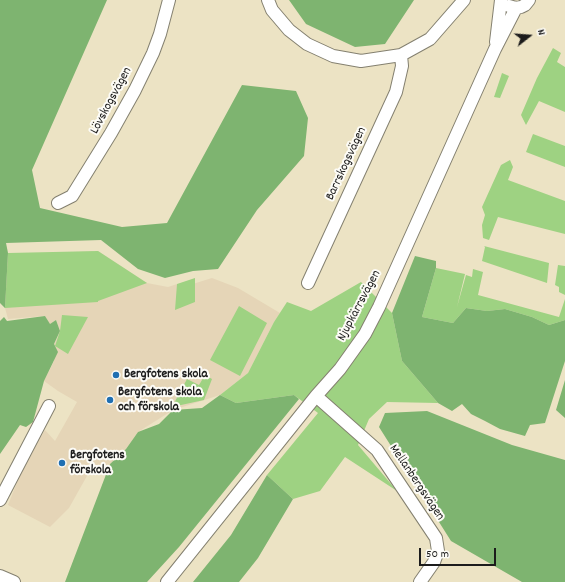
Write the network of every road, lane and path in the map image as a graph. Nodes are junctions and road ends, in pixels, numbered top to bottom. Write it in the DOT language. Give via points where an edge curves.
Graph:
graph roads {
  1 [pos="169,0"];
  2 [pos="268,0"];
  3 [pos="464,0"];
  4 [pos="501,0"];
  5 [pos="529,0"];
  6 [pos="516,8"];
  7 [pos="495,49"];
  8 [pos="400,55"];
  9 [pos="58,203"];
  10 [pos="308,283"];
  11 [pos="316,396"];
  12 [pos="49,406"];
  13 [pos="0,500"];
  14 [pos="0,576"];
  15 [pos="14,582"];
  16 [pos="167,582"];
  17 [pos="420,582"];
  1 -- 9 [label="street, Lövskogsvägen" via="153,53 135,90 72,196"];
  2 -- 8 [label="street" via="272,10 293,33 307,44 333,56 361,61"];
  3 -- 8 [label="street" via="430,39"];
  4 -- 6 [label="street, Njupkärrsvägen"];
  4 -- 7 [label="street, Njupkärrsvägen"];
  5 -- 6 [label="street" via="525,5"];
  6 -- 7 [label="street, Njupkärrsvägen"];
  7 -- 11 [label="street, Njupkärrsvägen" via="380,307 340,369"];
  8 -- 10 [label="street, Barrskogsvägen" via="402,66 396,92"];
  11 -- 16 [label="street, Njupkärrsvägen"];
  11 -- 17 [label="street, Mellanbergsvägen" via="377,450 436,538 438,551 434,562"];
  12 -- 13 [label="street"];
  14 -- 15 [label="street"];
}
